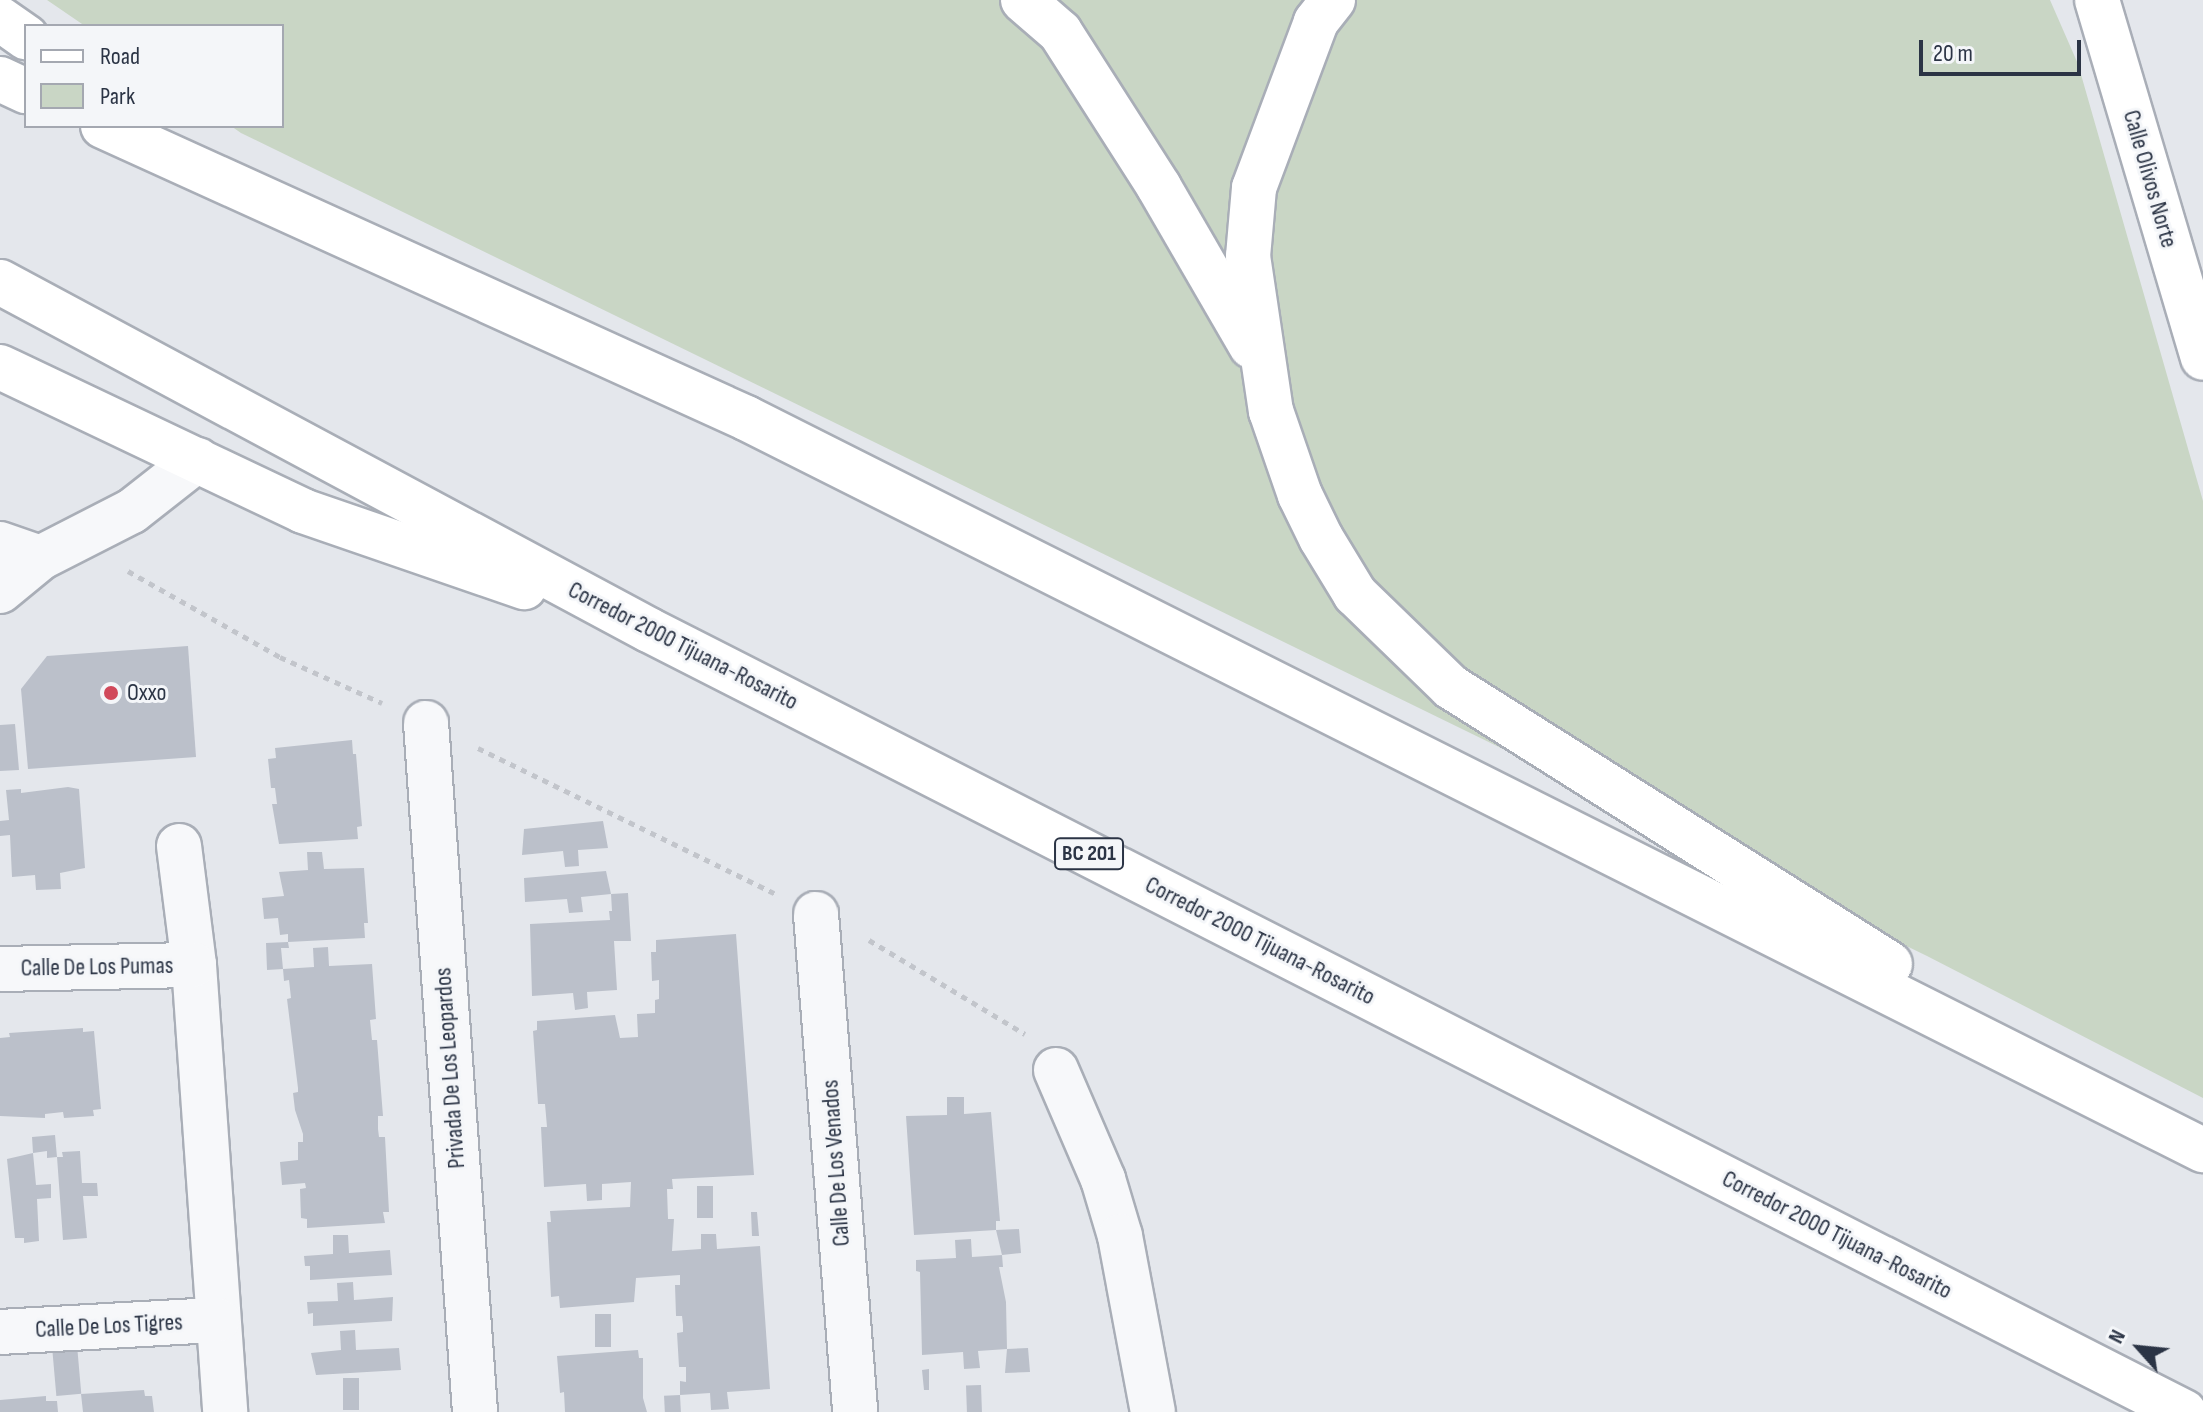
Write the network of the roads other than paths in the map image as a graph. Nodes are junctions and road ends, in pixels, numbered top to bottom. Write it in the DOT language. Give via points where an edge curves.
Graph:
graph roads {
  1 [pos="1023,0"];
  2 [pos="1333,0"];
  3 [pos="2097,0"];
  4 [pos="0,19"];
  5 [pos="24,36"];
  6 [pos="0,79"];
  7 [pos="24,90"];
  8 [pos="107,128"];
  9 [pos="156,128"];
  10 [pos="246,191"];
  11 [pos="0,282"];
  12 [pos="2203,358"];
  13 [pos="1263,365"];
  14 [pos="0,367"];
  15 [pos="197,460"];
  16 [pos="0,544"];
  17 [pos="58,550"];
  18 [pos="0,591"];
  19 [pos="649,630"];
  20 [pos="426,723"];
  21 [pos="179,846"];
  22 [pos="816,914"];
  23 [pos="194,965"];
  24 [pos="0,969"];
  25 [pos="1056,1070"];
  26 [pos="2112,1104"];
  27 [pos="2203,1150"];
  28 [pos="218,1320"];
  29 [pos="0,1332"];
  30 [pos="225,1412"];
  31 [pos="475,1412"];
  32 [pos="855,1412"];
  33 [pos="1153,1412"];
  34 [pos="2184,1412"];
  1 -- 13 [label="main road" via="1060,32"];
  2 -- 13 [label="main road" via="1316,22 1254,188 1248,256"];
  3 -- 12 [label="main road, Calle Olivos Norte"];
  4 -- 5 [label="main road"];
  6 -- 7 [label="main road"];
  8 -- 10 [label="main road"];
  9 -- 10 [label="main road"];
  10 -- 26 [label="main road" via="746,418"];
  11 -- 19 [label="main road, Corredor 2000 Tijuana-Rosarito / BC 201"];
  13 -- 26 [label="main road" via="1271,411 1321,538 1355,594 1451,687"];
  14 -- 15 [label="main road"];
  15 -- 17 [label="street" via="132,511"];
  15 -- 19 [label="main road" via="303,511"];
  16 -- 17 [label="street"];
  17 -- 18 [label="street"];
  19 -- 34 [label="main road, Corredor 2000 Tijuana-Rosarito / BC 201"];
  20 -- 31 [label="street, Privada De Los Leopardos"];
  21 -- 23 [label="street"];
  22 -- 32 [label="street, Calle De Los Venados"];
  23 -- 24 [label="street, Calle De Los Pumas"];
  23 -- 28 [label="street"];
  25 -- 33 [label="street" via="1103,1179 1120,1236"];
  26 -- 27 [label="main road"];
  28 -- 29 [label="street, Calle De Los Tigres"];
  28 -- 30 [label="street"];
}
